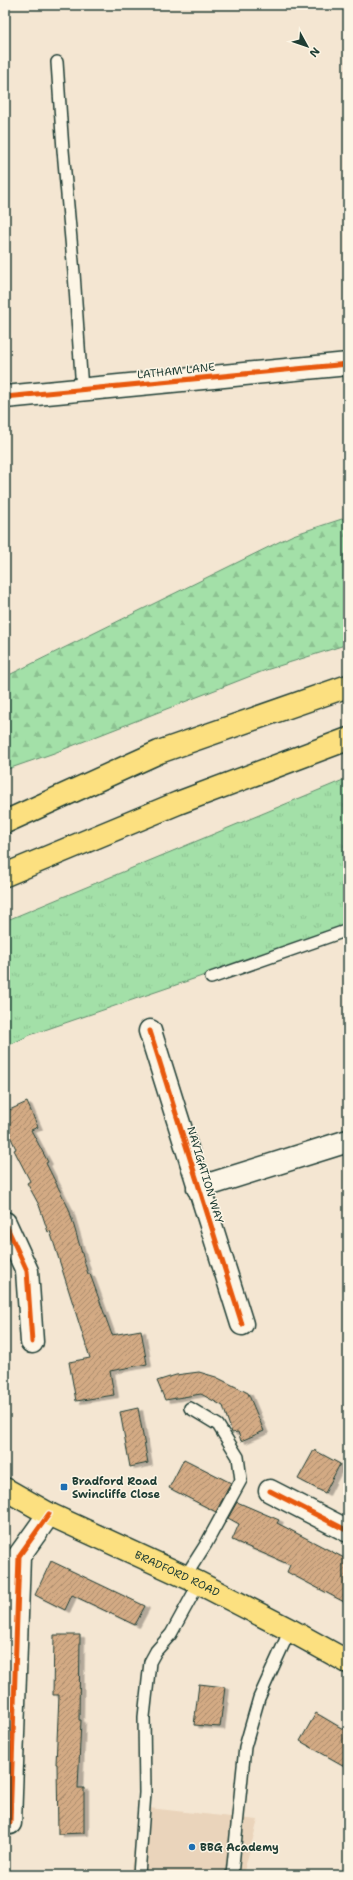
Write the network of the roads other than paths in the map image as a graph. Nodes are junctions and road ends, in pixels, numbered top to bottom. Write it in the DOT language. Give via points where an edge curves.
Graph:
graph roads {
  1 [pos="57,62"];
  2 [pos="348,364"];
  3 [pos="82,390"];
  4 [pos="5,397"];
  5 [pos="348,686"];
  6 [pos="348,739"];
  7 [pos="5,822"];
  8 [pos="5,875"];
  9 [pos="348,930"];
  10 [pos="211,978"];
  11 [pos="150,1031"];
  12 [pos="348,1141"];
  13 [pos="198,1188"];
  14 [pos="5,1223"];
  15 [pos="242,1324"];
  16 [pos="32,1342"];
  17 [pos="190,1408"];
  18 [pos="5,1489"];
  19 [pos="270,1491"];
  20 [pos="49,1514"];
  21 [pos="348,1531"];
  22 [pos="192,1580"];
  23 [pos="290,1630"];
  24 [pos="348,1662"];
  25 [pos="10,1823"];
  26 [pos="139,1875"];
  27 [pos="232,1875"];
  1 -- 3 [label="lane"];
  2 -- 3 [label="street, LATHAM LANE"];
  3 -- 4 [label="street, LATHAM LANE"];
  5 -- 7 [label="main road" via="160,752"];
  6 -- 8 [label="main road" via="178,803"];
  9 -- 10 [label="lane"];
  11 -- 13 [label="street, NAVIGATION WAY"];
  12 -- 13 [label="street"];
  13 -- 15 [label="street, NAVIGATION WAY"];
  14 -- 16 [label="street" via="27,1271"];
  17 -- 22 [label="lane" via="218,1425 238,1458 241,1480 206,1544"];
  18 -- 20 [label="main road, BRADFORD ROAD"];
  19 -- 21 [label="street"];
  20 -- 22 [label="main road, BRADFORD ROAD"];
  20 -- 25 [label="street" via="19,1556"];
  22 -- 23 [label="main road, BRADFORD ROAD"];
  22 -- 26 [label="lane" via="171,1634 150,1662 144,1717 145,1793"];
  23 -- 24 [label="main road, BRADFORD ROAD"];
  23 -- 27 [label="lane" via="259,1698 245,1747"];
}
